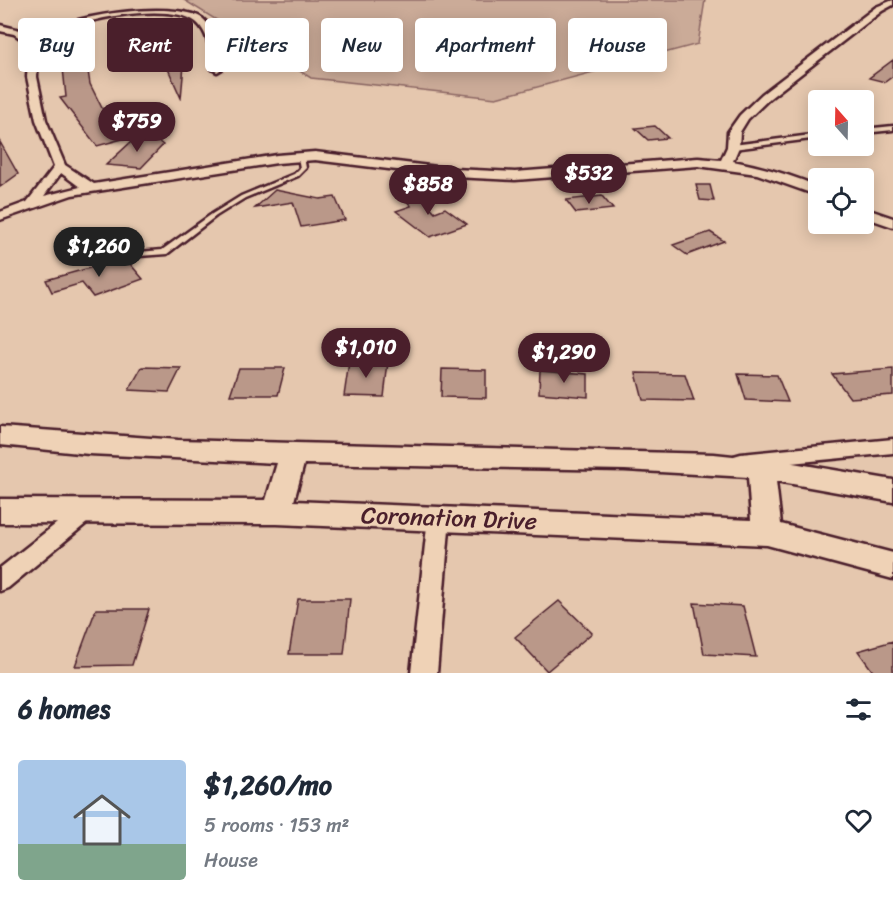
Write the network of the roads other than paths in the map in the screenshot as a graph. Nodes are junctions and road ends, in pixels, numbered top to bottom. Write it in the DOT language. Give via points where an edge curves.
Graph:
graph roads {
  1 [pos="893,2"];
  2 [pos="95,20"];
  3 [pos="205,25"];
  4 [pos="0,28"];
  5 [pos="18,30"];
  6 [pos="32,72"];
  7 [pos="893,128"];
  8 [pos="874,130"];
  9 [pos="808,137"];
  10 [pos="733,147"];
  11 [pos="301,157"];
  12 [pos="726,163"];
  13 [pos="60,167"];
  14 [pos="808,187"];
  15 [pos="91,188"];
  16 [pos="32,204"];
  17 [pos="0,216"];
  18 [pos="874,216"];
  19 [pos="893,223"];
  20 [pos="139,254"];
  21 [pos="0,436"];
  22 [pos="893,446"];
  23 [pos="294,453"];
  24 [pos="716,464"];
  25 [pos="761,469"];
  26 [pos="893,491"];
  27 [pos="0,511"];
  28 [pos="87,511"];
  29 [pos="278,512"];
  30 [pos="439,517"];
  31 [pos="766,533"];
  32 [pos="893,566"];
  33 [pos="0,581"];
  34 [pos="424,673"];
  1 -- 10 [label="street" via="766,96 734,132"];
  2 -- 3 [label="street" via="158,9 180,10"];
  4 -- 5 [label="street"];
  6 -- 13 [label="street" via="41,120"];
  7 -- 8 [label="lane"];
  9 -- 10 [label="lane"];
  10 -- 12 [label="street"];
  11 -- 12 [label="street" via="515,176"];
  11 -- 15 [label="street"];
  11 -- 20 [label="lane" via="303,168 296,175 243,197 164,252"];
  12 -- 14 [label="street"];
  13 -- 15 [label="street"];
  13 -- 16 [label="street"];
  15 -- 16 [label="street"];
  16 -- 17 [label="street"];
  18 -- 19 [label="street"];
  21 -- 23 [label="street" via="73,445"];
  22 -- 24 [label="street"];
  23 -- 24 [label="street"];
  23 -- 29 [label="street"];
  24 -- 25 [label="street"];
  25 -- 26 [label="street"];
  25 -- 31 [label="street"];
  27 -- 28 [label="street, Coronation Drive"];
  28 -- 29 [label="street, Coronation Drive"];
  28 -- 33 [label="street"];
  29 -- 30 [label="street, Coronation Drive"];
  30 -- 31 [label="street, Coronation Drive"];
  30 -- 34 [label="street"];
  31 -- 32 [label="street, Coronation Drive"];
}
